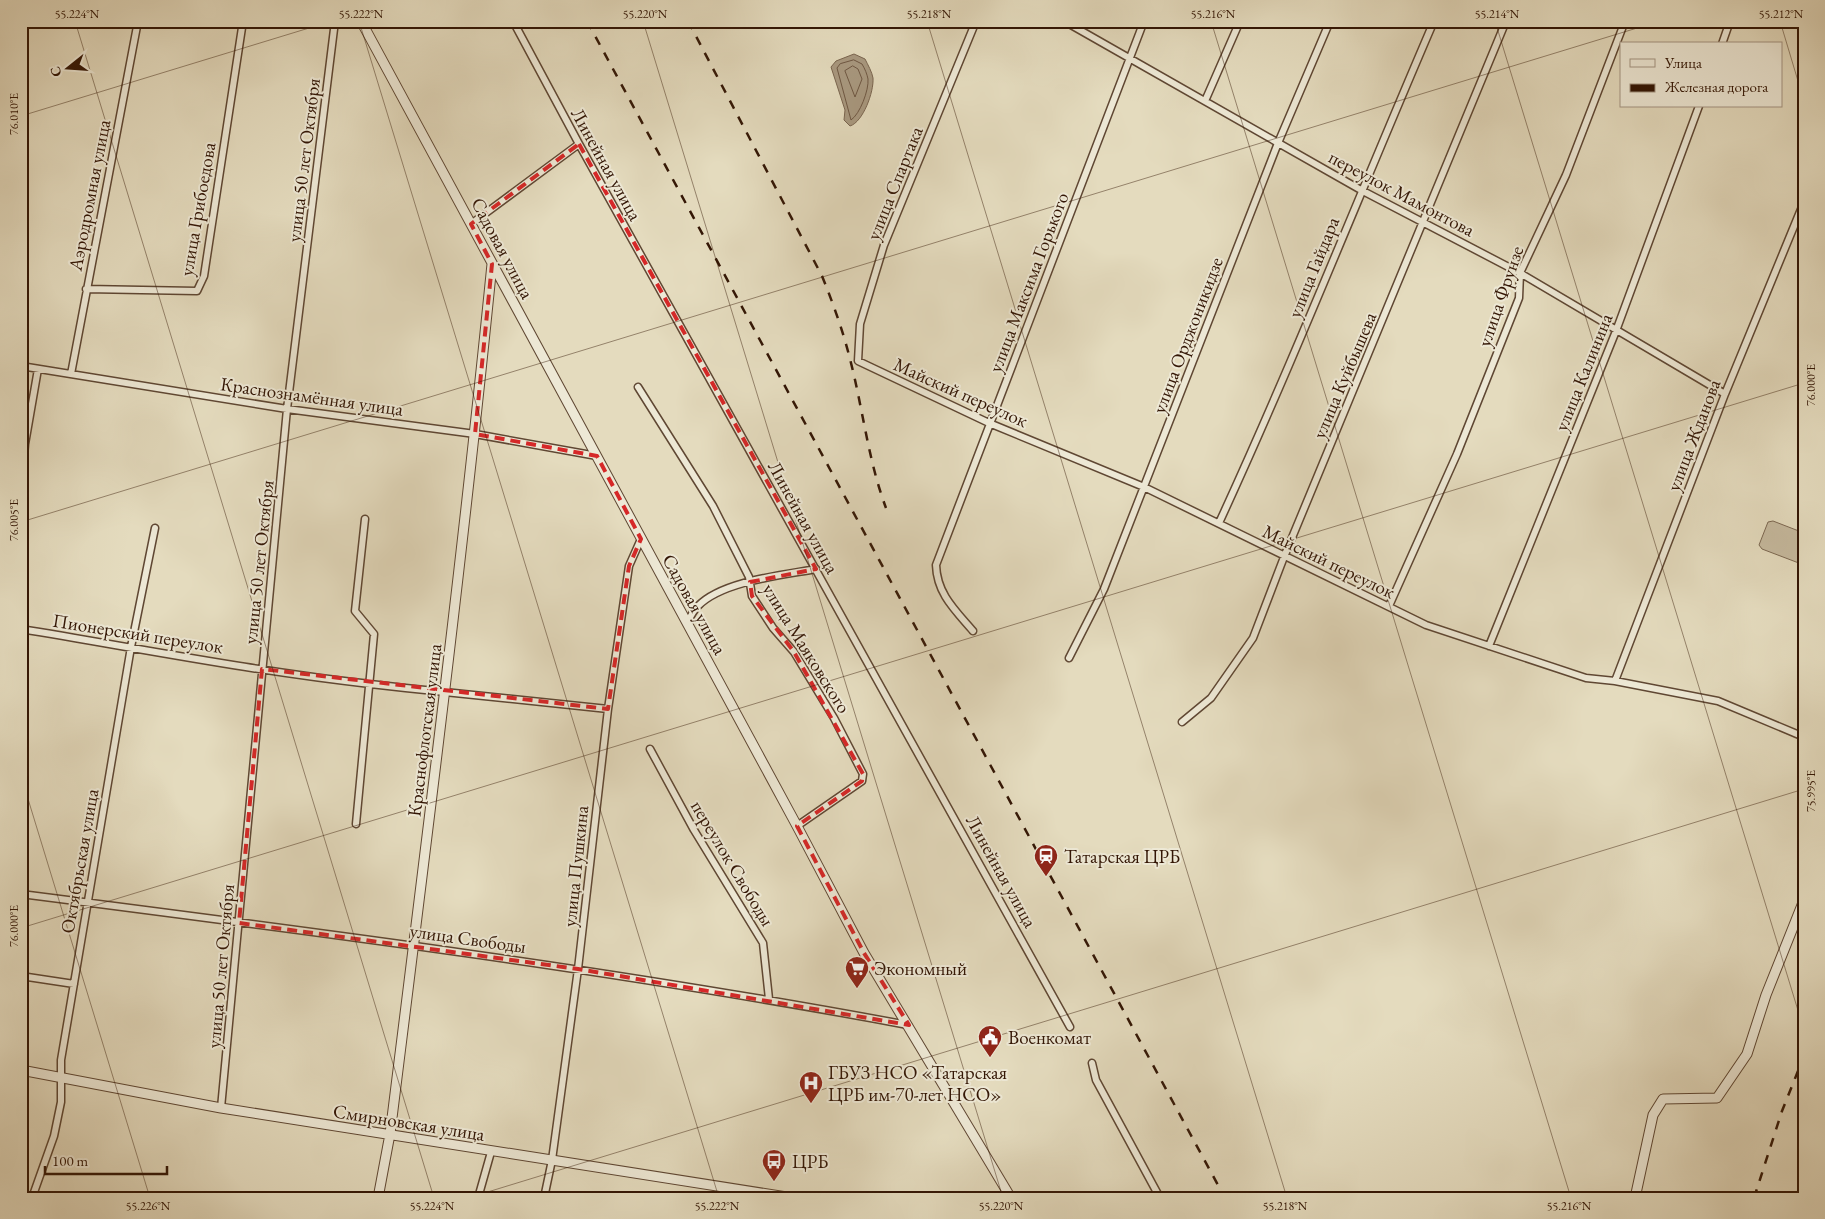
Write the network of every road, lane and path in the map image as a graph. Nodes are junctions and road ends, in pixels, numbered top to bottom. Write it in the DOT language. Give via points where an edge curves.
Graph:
graph roads {
  1 [pos="138,21"];
  2 [pos="243,21"];
  3 [pos="335,21"];
  4 [pos="361,21"];
  5 [pos="513,21"];
  6 [pos="976,21"];
  7 [pos="1064,21"];
  8 [pos="1144,21"];
  9 [pos="1240,21"];
  10 [pos="1330,21"];
  11 [pos="1434,21"];
  12 [pos="1506,21"];
  13 [pos="1625,21"];
  14 [pos="1730,21"];
  15 [pos="1723,42"];
  16 [pos="1130,58"];
  17 [pos="1205,101"];
  18 [pos="1698,108"];
  19 [pos="1278,142"];
  20 [pos="579,144"];
  21 [pos="1361,190"];
  22 [pos="1804,202"];
  23 [pos="1424,222"];
  24 [pos="470,224"];
  25 [pos="492,264"];
  26 [pos="1520,273"];
  27 [pos="86,289"];
  28 [pos="1616,331"];
  29 [pos="858,361"];
  30 [pos="21,366"];
  31 [pos="38,369"];
  32 [pos="71,374"];
  33 [pos="638,387"];
  34 [pos="1725,394"];
  35 [pos="287,409"];
  36 [pos="989,423"];
  37 [pos="475,434"];
  38 [pos="598,456"];
  39 [pos="1144,487"];
  40 [pos="21,495"];
  41 [pos="365,520"];
  42 [pos="1219,523"];
  43 [pos="154,528"];
  44 [pos="641,538"];
  45 [pos="1284,558"];
  46 [pos="816,569"];
  47 [pos="750,582"];
  48 [pos="1389,606"];
  49 [pos="687,623"];
  50 [pos="21,629"];
  51 [pos="973,631"];
  52 [pos="1489,646"];
  53 [pos="131,647"];
  54 [pos="1069,658"];
  55 [pos="262,669"];
  56 [pos="1615,681"];
  57 [pos="369,684"];
  58 [pos="446,690"];
  59 [pos="608,709"];
  60 [pos="1182,722"];
  61 [pos="1804,737"];
  62 [pos="650,749"];
  63 [pos="356,824"];
  64 [pos="797,826"];
  65 [pos="21,894"];
  66 [pos="1804,900"];
  67 [pos="87,902"];
  68 [pos="239,923"];
  69 [pos="414,945"];
  70 [pos="578,969"];
  71 [pos="21,976"];
  72 [pos="74,984"];
  73 [pos="769,999"];
  74 [pos="909,1026"];
  75 [pos="1070,1027"];
  76 [pos="1092,1063"];
  77 [pos="21,1070"];
  78 [pos="62,1077"];
  79 [pos="221,1108"];
  80 [pos="390,1134"];
  81 [pos="491,1152"];
  82 [pos="552,1160"];
  83 [pos="32,1198"];
  84 [pos="378,1198"];
  85 [pos="478,1198"];
  86 [pos="544,1198"];
  87 [pos="793,1198"];
  88 [pos="1011,1198"];
  89 [pos="1160,1198"];
  90 [pos="1635,1198"];
  1 -- 27 [label="street, Аэродромная улица"];
  2 -- 27 [label="street, улица Грибоедова" via="204,276 197,291"];
  3 -- 35 [label="street, улица 50 лет Октября"];
  4 -- 24 [label="street, Садовая улица"];
  5 -- 20 [label="street, Линейная улица"];
  6 -- 29 [label="street, улица Спартака" via="884,244 860,324"];
  7 -- 16 [label="street, переулок Мамонтова"];
  8 -- 16 [label="street, улица Максима Горького"];
  9 -- 17 [label="street"];
  10 -- 19 [label="street, улица Орджоникидзе"];
  11 -- 21 [label="street, улица Гайдара"];
  12 -- 23 [label="street, улица Куйбышева"];
  13 -- 26 [label="street, улица Фрунзе" via="1566,175"];
  14 -- 15 [label="street"];
  16 -- 17 [label="street, переулок Мамонтова"];
  16 -- 36 [label="street, улица Максима Горького"];
  17 -- 19 [label="street, переулок Мамонтова"];
  18 -- 28 [label="street, улица Калинина"];
  19 -- 21 [label="street, переулок Мамонтова"];
  19 -- 39 [label="street, улица Орджоникидзе"];
  20 -- 24 [label="street"];
  20 -- 46 [label="street, Линейная улица"];
  21 -- 23 [label="street, переулок Мамонтова"];
  21 -- 42 [label="street, улица Гайдара" via="1271,410"];
  22 -- 34 [label="street, улица Жданова"];
  23 -- 26 [label="street, переулок Мамонтова"];
  23 -- 45 [label="street, улица Куйбышева"];
  24 -- 25 [label="street, Садовая улица"];
  25 -- 37 [label="street, Краснофлотская улица"];
  25 -- 38 [label="street, Садовая улица"];
  26 -- 28 [label="street, переулок Мамонтова"];
  26 -- 48 [label="street, улица Фрунзе" via="1519,298 1457,454"];
  27 -- 32 [label="street, Аэродромная улица"];
  28 -- 34 [label="street, переулок Мамонтова"];
  28 -- 52 [label="street, улица Калинина"];
  29 -- 36 [label="street, Майский переулок"];
  30 -- 31 [label="street, Краснознамённая улица"];
  31 -- 32 [label="street, Краснознамённая улица"];
  31 -- 40 [label="street" via="25,444"];
  32 -- 35 [label="street, Краснознамённая улица"];
  33 -- 47 [label="street, улица Маяковского" via="713,506"];
  34 -- 56 [label="street, улица Жданова"];
  35 -- 37 [label="street, Краснознамённая улица"];
  35 -- 55 [label="street, улица 50 лет Октября"];
  36 -- 39 [label="street, Майский переулок"];
  36 -- 51 [label="street, улица Максима Горького" via="936,565 936,578 943,596"];
  37 -- 38 [label="street, Краснознамённая улица"];
  37 -- 58 [label="street, Краснофлотская улица"];
  38 -- 44 [label="street, Садовая улица"];
  39 -- 42 [label="street, Майский переулок"];
  39 -- 54 [label="street, улица Орджоникидзе" via="1104,589"];
  41 -- 57 [label="street" via="355,611 374,634"];
  42 -- 45 [label="street, Майский переулок"];
  43 -- 53 [label="street, Октябрьская улица"];
  44 -- 49 [label="street, Садовая улица"];
  44 -- 59 [label="street, улица Пушкина" via="628,566"];
  45 -- 48 [label="street, Майский переулок"];
  45 -- 60 [label="street, улица Куйбышева" via="1253,638 1211,698"];
  46 -- 47 [label="street"];
  46 -- 75 [label="street, Линейная улица"];
  47 -- 49 [label="street" via="710,597 698,606"];
  47 -- 64 [label="street, улица Маяковского" via="752,596 794,652 864,774 862,781"];
  48 -- 52 [label="street, Майский переулок" via="1426,626"];
  49 -- 64 [label="street, Садовая улица"];
  50 -- 53 [label="street, Пионерский переулок"];
  52 -- 56 [label="street, Майский переулок" via="1586,678"];
  53 -- 55 [label="street, Пионерский переулок"];
  53 -- 67 [label="street, Октябрьская улица"];
  55 -- 57 [label="street, Пионерский переулок"];
  55 -- 68 [label="street, улица 50 лет Октября"];
  56 -- 61 [label="street, Майский переулок" via="1718,701"];
  57 -- 58 [label="street, Пионерский переулок"];
  57 -- 63 [label="street"];
  58 -- 59 [label="street, Пионерский переулок"];
  58 -- 69 [label="street, Краснофлотская улица"];
  59 -- 70 [label="street, улица Пушкина"];
  62 -- 73 [label="street, переулок Свободы" via="694,830 763,943"];
  64 -- 74 [label="street, Садовая улица" via="864,953"];
  65 -- 67 [label="street, улица Свободы"];
  66 -- 90 [label="street" via="1766,995 1747,1054 1717,1098 1663,1099 1654,1116"];
  67 -- 68 [label="street, улица Свободы"];
  67 -- 72 [label="street, Октябрьская улица"];
  68 -- 69 [label="street, улица Свободы"];
  68 -- 79 [label="street, улица 50 лет Октября"];
  69 -- 70 [label="street, улица Свободы"];
  69 -- 80 [label="street, Краснофлотская улица"];
  70 -- 73 [label="street, улица Свободы"];
  70 -- 82 [label="street, улица Пушкина"];
  71 -- 72 [label="street"];
  72 -- 78 [label="street, Октябрьская улица" via="61,1060"];
  73 -- 74 [label="street, улица Свободы"];
  74 -- 88 [label="street, Садовая улица"];
  76 -- 89 [label="street" via="1096,1080"];
  77 -- 78 [label="street, Смирновская улица"];
  78 -- 79 [label="street, Смирновская улица"];
  78 -- 83 [label="street, Октябрьская улица" via="62,1102 54,1136"];
  79 -- 80 [label="street, Смирновская улица"];
  80 -- 81 [label="street, Смирновская улица"];
  80 -- 84 [label="street, Краснофлотская улица"];
  81 -- 82 [label="street, Смирновская улица"];
  81 -- 85 [label="street"];
  82 -- 86 [label="street, улица Пушкина"];
  82 -- 87 [label="street, Смирновская улица"];
}
